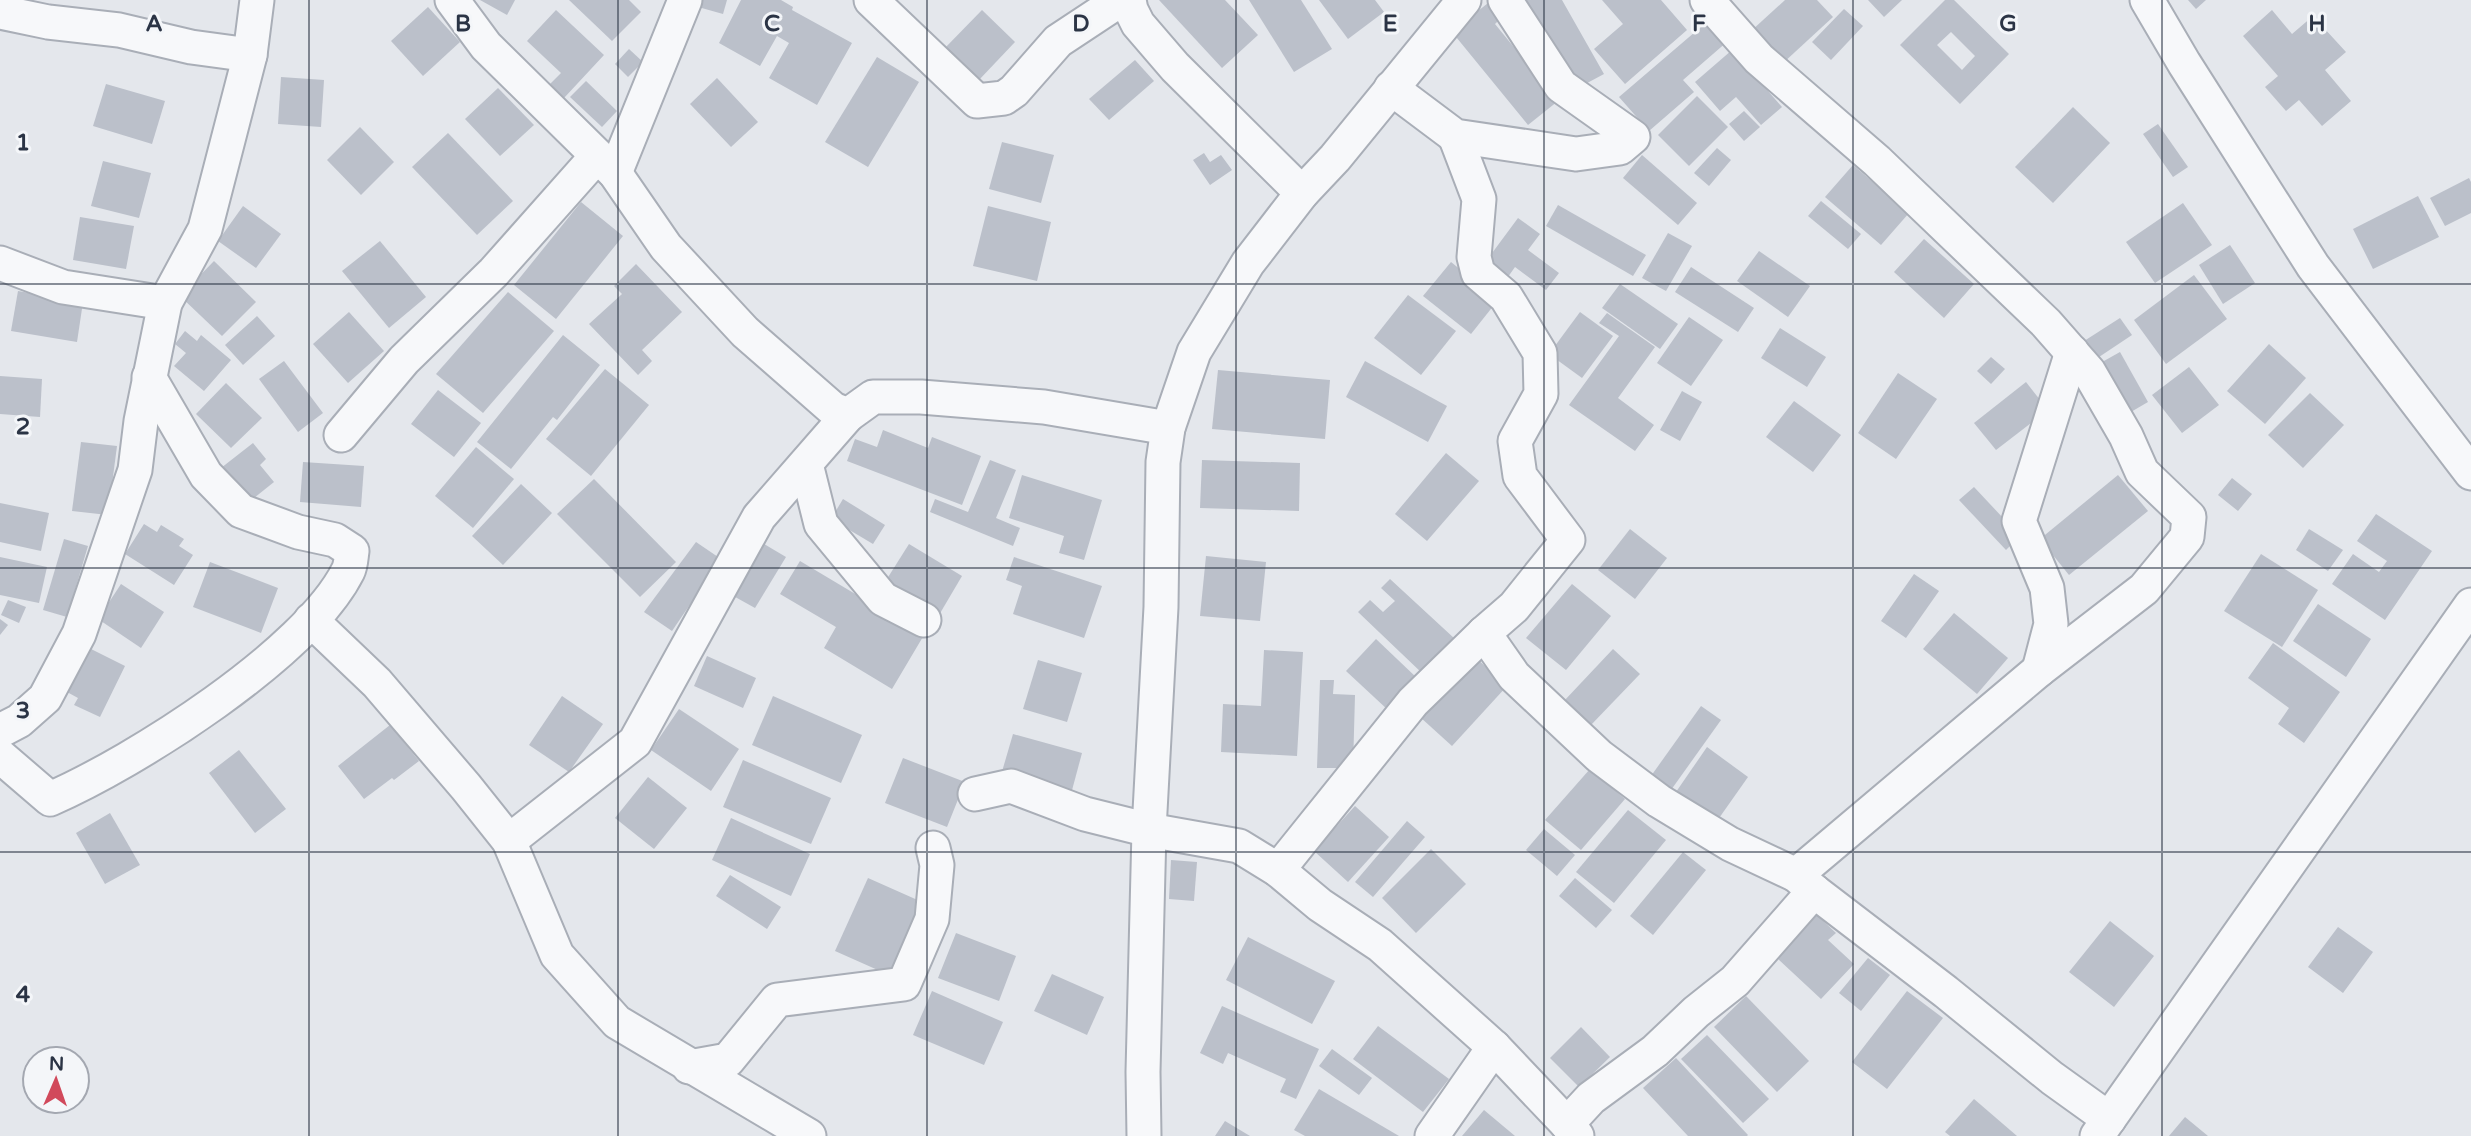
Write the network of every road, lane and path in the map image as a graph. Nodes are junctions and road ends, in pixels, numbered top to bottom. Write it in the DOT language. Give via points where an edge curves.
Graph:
graph roads {
  1 [pos="257,0"];
  2 [pos="452,0"];
  3 [pos="685,0"];
  4 [pos="871,0"];
  5 [pos="1120,0"];
  6 [pos="1129,0"];
  7 [pos="1464,0"];
  8 [pos="1504,0"];
  9 [pos="1707,0"];
  10 [pos="2147,0"];
  11 [pos="0,12"];
  12 [pos="250,55"];
  13 [pos="1391,88"];
  14 [pos="1455,136"];
  15 [pos="606,165"];
  16 [pos="1302,193"];
  17 [pos="0,264"];
  18 [pos="164,303"];
  19 [pos="2072,352"];
  20 [pos="149,377"];
  21 [pos="848,415"];
  22 [pos="1168,428"];
  23 [pos="341,435"];
  24 [pos="806,464"];
  25 [pos="2471,473"];
  26 [pos="2471,605"];
  27 [pos="311,620"];
  28 [pos="924,620"];
  29 [pos="1484,632"];
  30 [pos="2039,670"];
  31 [pos="0,731"];
  32 [pos="0,756"];
  33 [pos="975,794"];
  34 [pos="1149,830"];
  35 [pos="509,841"];
  36 [pos="933,848"];
  37 [pos="1278,870"];
  38 [pos="1805,883"];
  39 [pos="1494,1047"];
  40 [pos="689,1067"];
  41 [pos="2103,1127"];
  42 [pos="1572,1130"];
  43 [pos="809,1136"];
  44 [pos="1144,1136"];
  45 [pos="1432,1136"];
  1 -- 12 [label="street"];
  2 -- 15 [label="street" via="486,46"];
  3 -- 15 [label="street"];
  4 -- 5 [label="street" via="977,102 1004,98 1014,91 1058,41"];
  6 -- 16 [label="street" via="1138,24 1175,66"];
  7 -- 13 [label="street"];
  8 -- 14 [label="street" via="1561,86 1633,137 1620,148 1576,155"];
  9 -- 19 [label="street" via="1759,60 1877,161"];
  10 -- 25 [label="street" via="2313,266"];
  11 -- 12 [label="street"];
  12 -- 18 [label="street" via="205,229"];
  13 -- 14 [label="street"];
  13 -- 16 [label="street"];
  14 -- 29 [label="street" via="1479,199 1474,257 1478,273 1506,297 1540,353 1541,394 1515,441 1520,476 1568,540 1514,607"];
  15 -- 21 [label="street" via="666,247 745,332 833,409"];
  15 -- 23 [label="street" via="404,360"];
  16 -- 22 [label="street" via="1248,262 1194,352"];
  17 -- 18 [label="street" via="63,287"];
  18 -- 20 [label="street"];
  19 -- 30 [label="street" via="2019,521 2047,588 2051,624"];
  19 -- 30 [label="street" via="2089,372 2142,472 2189,517 2187,537 2144,589"];
  20 -- 27 [label="street" via="206,475 241,511 335,540 352,551 350,569"];
  20 -- 31 [label="street" via="135,470 79,634 45,698"];
  21 -- 22 [label="street" via="873,397 921,397 1044,407"];
  21 -- 24 [label="street"];
  22 -- 34 [label="street"];
  24 -- 28 [label="street" via="821,524 883,598"];
  24 -- 35 [label="street" via="759,517 635,742"];
  26 -- 41 [label="street"];
  27 -- 32 [label="street" via="230,690 78,787 50,799"];
  27 -- 35 [label="street" via="377,683"];
  29 -- 37 [label="street" via="1413,702"];
  29 -- 38 [label="street" via="1514,676 1599,756 1658,801"];
  30 -- 38 [label="street"];
  33 -- 34 [label="street" via="1011,786 1085,814"];
  34 -- 37 [label="street" via="1239,846"];
  34 -- 44 [label="street"];
  35 -- 40 [label="street" via="557,956 617,1022"];
  36 -- 40 [label="street" via="937,866 932,919 904,984 777,1000 728,1060"];
  37 -- 39 [label="street" via="1380,945"];
  38 -- 41 [label="street" via="2052,1078"];
  38 -- 42 [label="street" via="1735,981 1655,1051 1591,1098"];
  39 -- 42 [label="street"];
  39 -- 45 [label="street"];
  40 -- 43 [label="street"];
}
